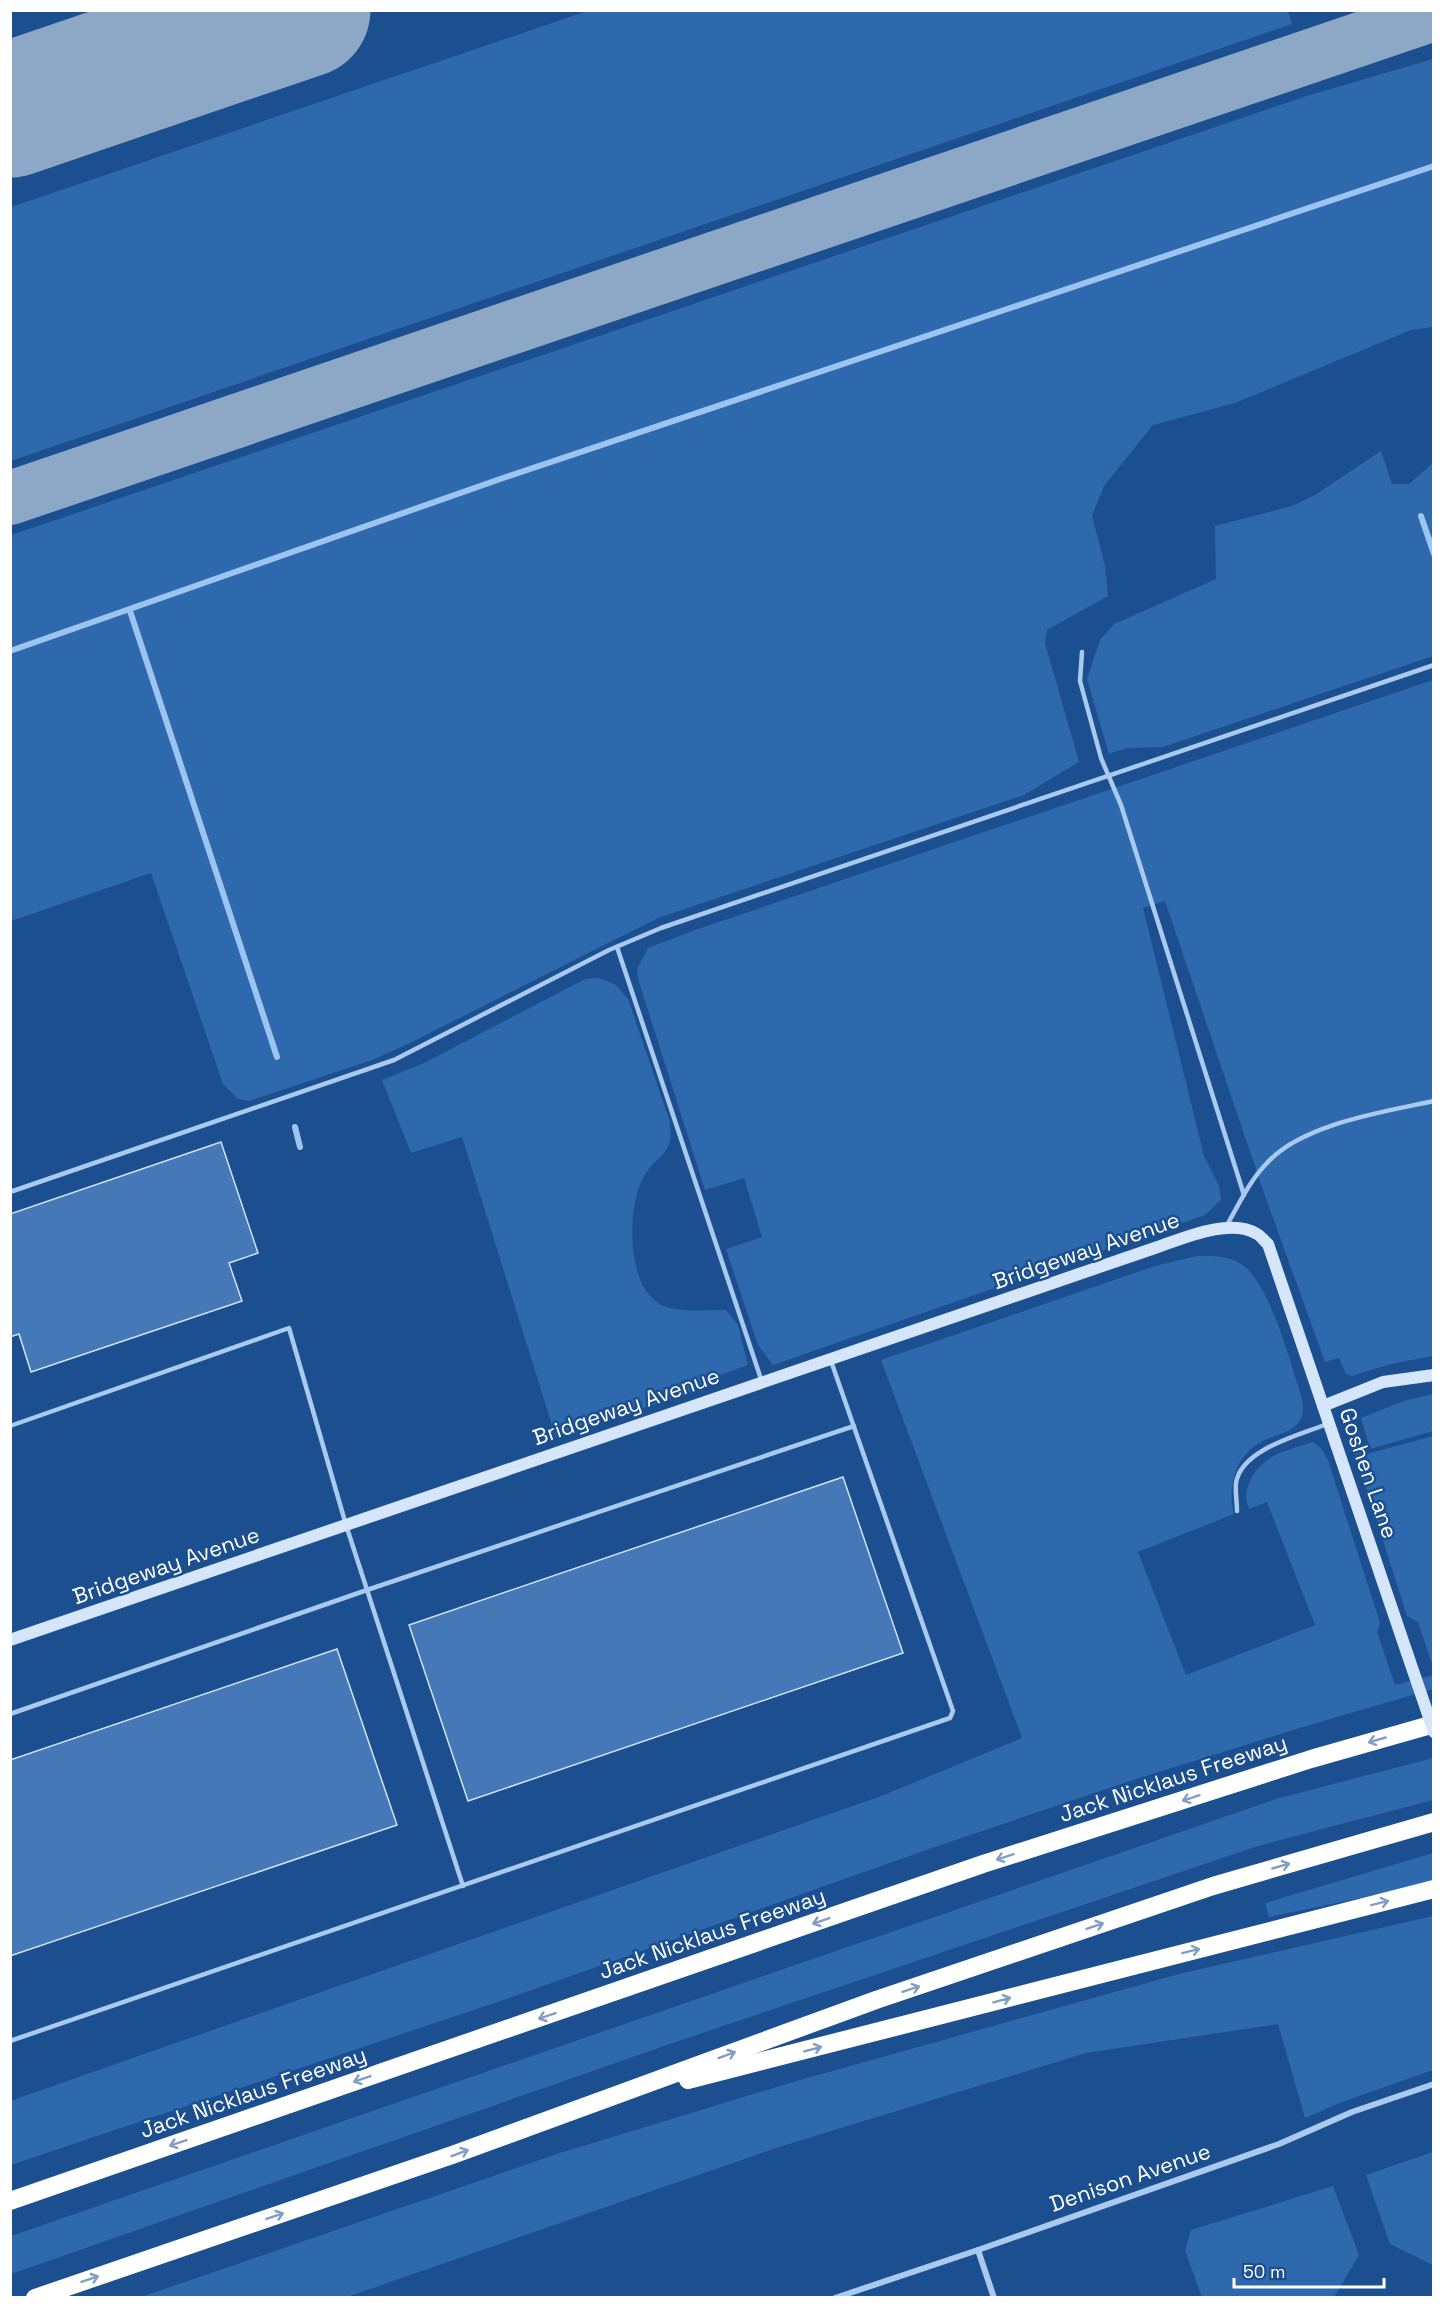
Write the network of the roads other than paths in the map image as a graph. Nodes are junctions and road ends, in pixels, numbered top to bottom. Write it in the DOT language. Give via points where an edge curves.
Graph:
graph roads {
  1 [pos="1082,652"];
  2 [pos="1434,664"];
  3 [pos="1108,775"];
  4 [pos="617,947"];
  5 [pos="1434,1101"];
  6 [pos="10,1192"];
  7 [pos="1244,1195"];
  8 [pos="1226,1227"];
  9 [pos="1257,1233"];
  10 [pos="830,1359"];
  11 [pos="1434,1375"];
  12 [pos="762,1382"];
  13 [pos="1323,1406"];
  14 [pos="1329,1423"];
  15 [pos="10,1426"];
  16 [pos="854,1426"];
  17 [pos="1237,1511"];
  18 [pos="346,1525"];
  19 [pos="367,1590"];
  20 [pos="10,1640"];
  21 [pos="10,1714"];
  22 [pos="1434,1724"];
  23 [pos="1434,1732"];
  24 [pos="1434,1822"];
  25 [pos="464,1886"];
  26 [pos="1434,1889"];
  27 [pos="10,2041"];
  28 [pos="1434,2084"];
  29 [pos="613,2097"];
  30 [pos="10,2201"];
  31 [pos="978,2250"];
  32 [pos="35,2298"];
  33 [pos="835,2298"];
  34 [pos="994,2298"];
  1 -- 3 [label="lane" via="1080,681"];
  2 -- 3 [label="lane"];
  3 -- 4 [label="lane" via="661,928"];
  3 -- 7 [label="lane"];
  4 -- 6 [label="lane" via="394,1060"];
  4 -- 12 [label="lane"];
  5 -- 7 [label="lane" via="1328,1126 1283,1148 1266,1163"];
  7 -- 8 [label="lane"];
  8 -- 9 [label="street, Bridgeway Avenue"];
  8 -- 10 [label="street, Bridgeway Avenue"];
  9 -- 13 [label="street, Goshen Lane" via="1268,1244"];
  10 -- 12 [label="street, Bridgeway Avenue"];
  10 -- 16 [label="lane"];
  11 -- 13 [label="street" via="1383,1382"];
  12 -- 18 [label="street, Bridgeway Avenue"];
  13 -- 14 [label="street, Goshen Lane"];
  14 -- 17 [label="lane" via="1270,1446 1248,1460 1236,1482"];
  14 -- 23 [label="street, Goshen Lane, bridge"];
  15 -- 18 [label="lane" via="289,1328"];
  16 -- 19 [label="lane"];
  16 -- 25 [label="lane" via="953,1711 951,1718"];
  18 -- 19 [label="lane"];
  18 -- 20 [label="street, Bridgeway Avenue"];
  19 -- 21 [label="lane"];
  19 -- 25 [label="lane"];
  22 -- 30 [label="highway, Jack Nicklaus Freeway, one-way" via="1311,1759 972,1868"];
  29 -- 24 [label="highway, one-way" via="876,2000 1202,1890"];
  25 -- 27 [label="lane"];
  29 -- 26 [label="highway, one-way"];
  28 -- 31 [label="street, Denison Avenue" via="1352,2112 1279,2144"];
  32 -- 29 [label="highway, one-way"];
  31 -- 33 [label="street, Denison Avenue"];
  31 -- 34 [label="street"];
}
